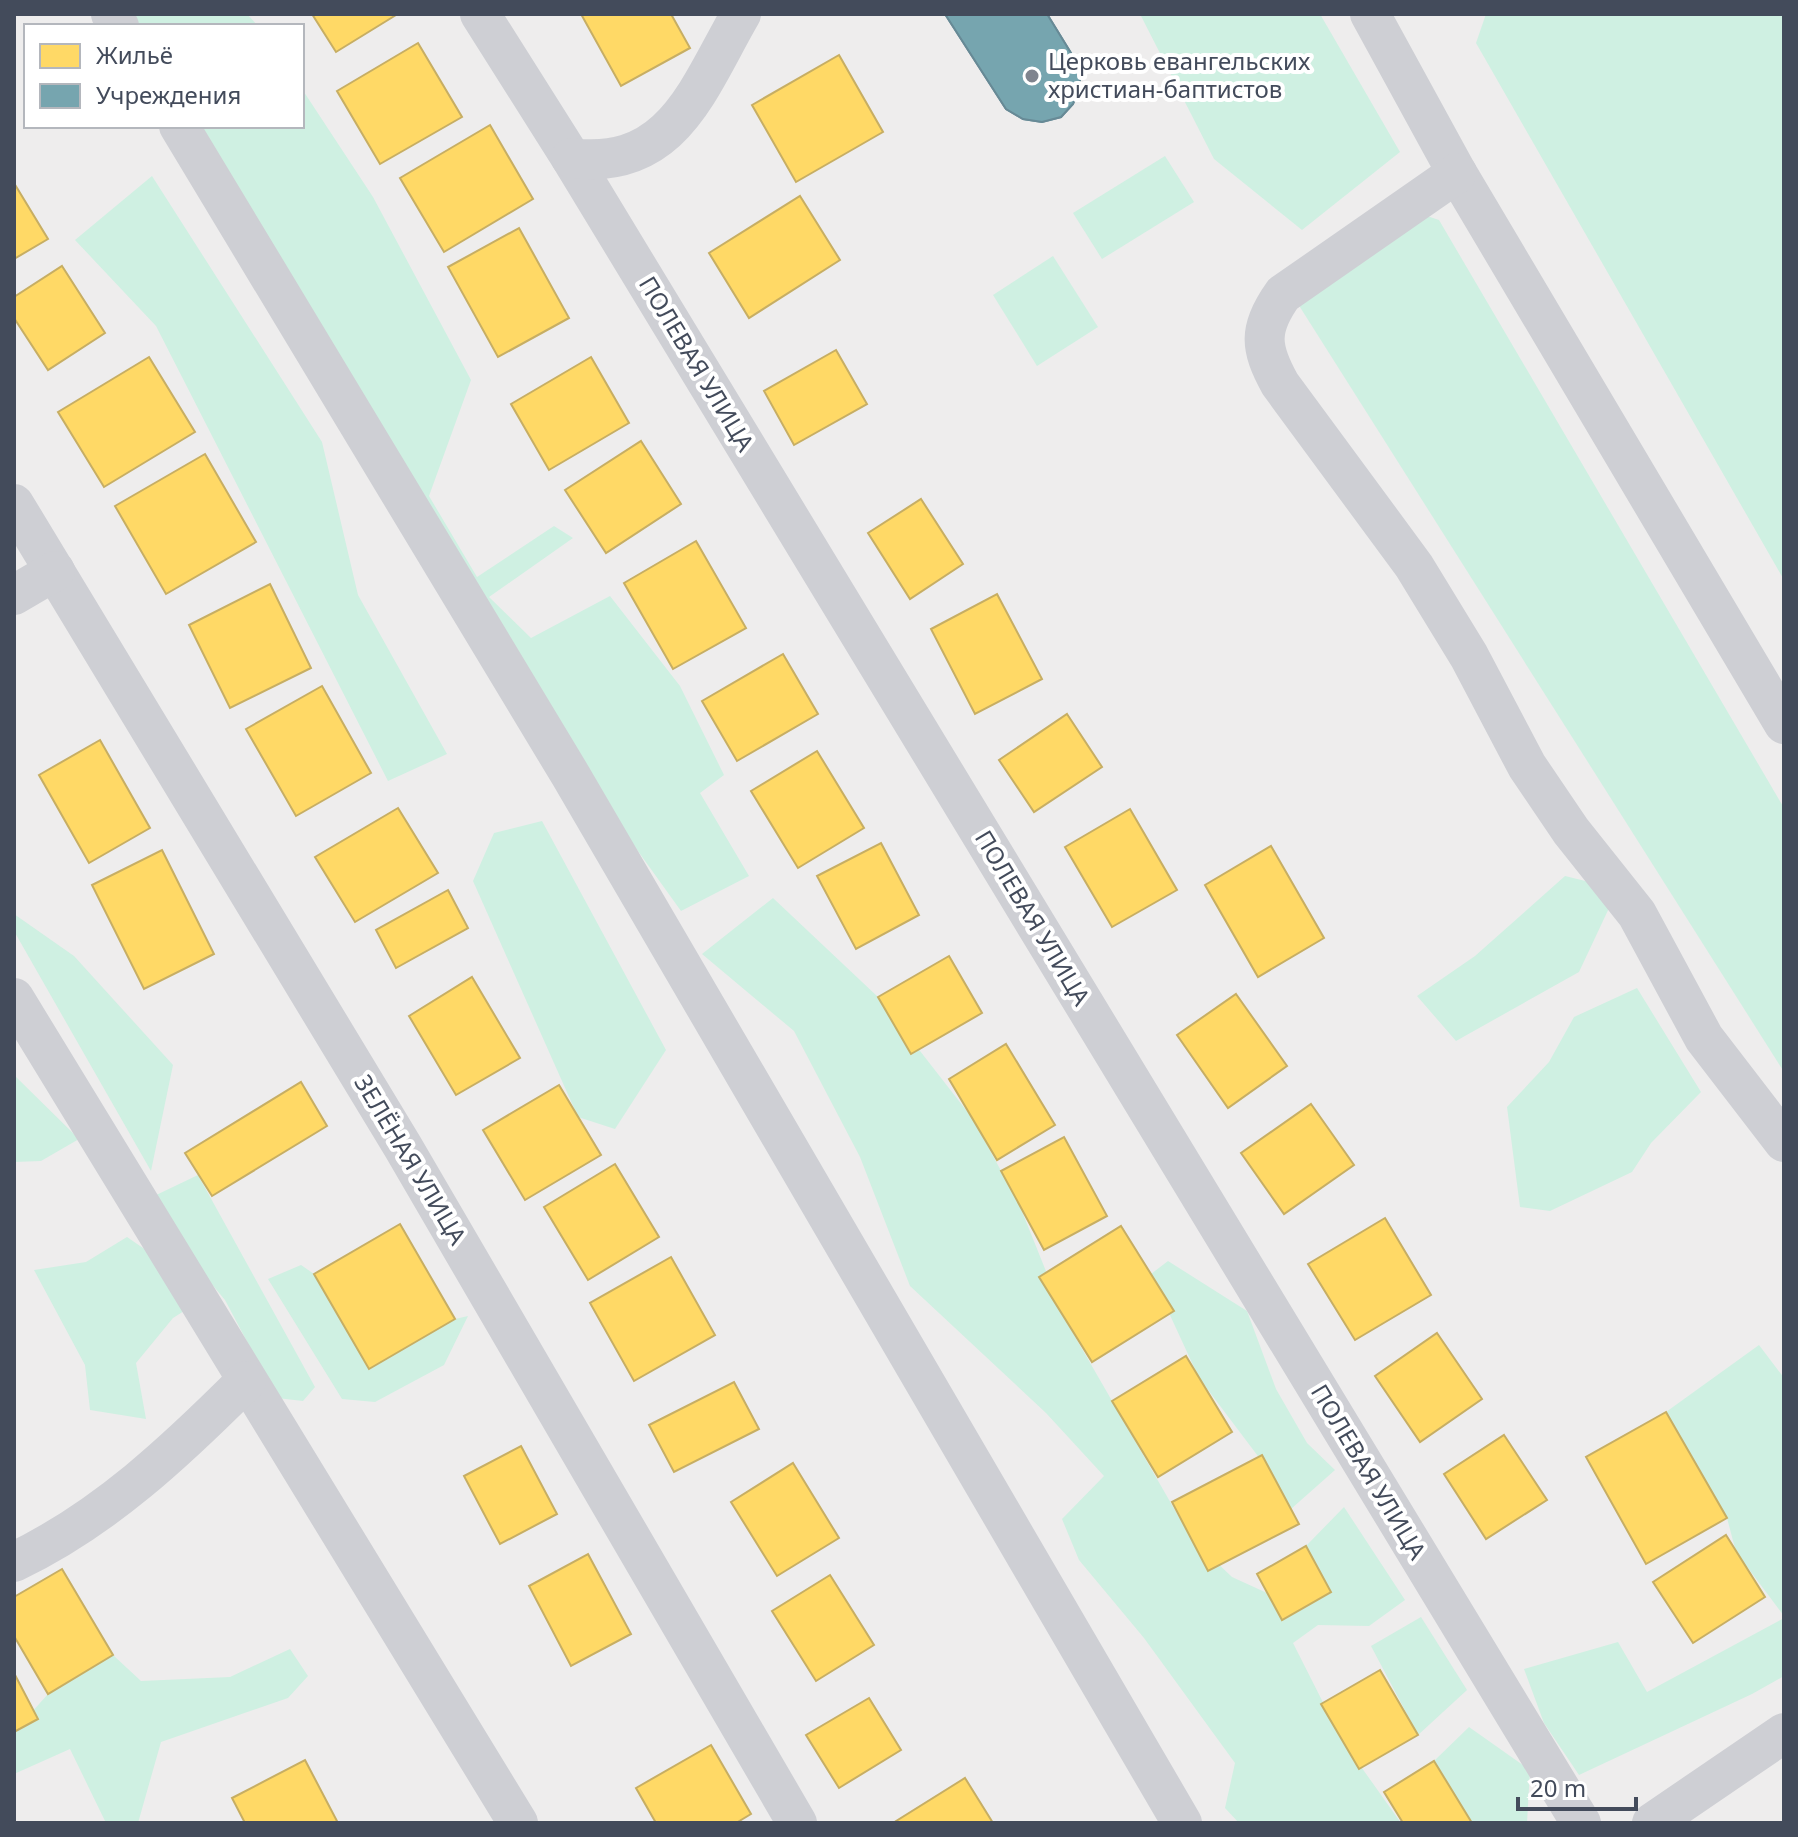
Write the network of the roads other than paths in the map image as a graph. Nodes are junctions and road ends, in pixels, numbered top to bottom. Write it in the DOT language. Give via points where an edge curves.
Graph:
graph roads {
  1 [pos="480,14"];
  2 [pos="741,14"];
  3 [pos="1370,14"];
  4 [pos="180,128"];
  5 [pos="571,158"];
  6 [pos="1457,173"];
  7 [pos="14,504"];
  8 [pos="55,571"];
  9 [pos="14,595"];
  10 [pos="1784,724"];
  11 [pos="14,998"];
  12 [pos="1784,1142"];
  13 [pos="246,1381"];
  14 [pos="14,1562"];
  15 [pos="1784,1733"];
  16 [pos="518,1823"];
  17 [pos="797,1823"];
  18 [pos="1182,1823"];
  19 [pos="1581,1823"];
  20 [pos="1652,1823"];
  1 -- 5 [label="street, ПОЛЕВАЯ УЛИЦА"];
  2 -- 5 [label="street" via="677,124 651,146 625,157"];
  3 -- 6 [label="street"];
  4 -- 18 [label="street" via="571,776"];
  5 -- 19 [label="street, ПОЛЕВАЯ УЛИЦА"];
  6 -- 10 [label="street"];
  6 -- 12 [label="street" via="1283,294 1268,315 1263,335 1267,361 1414,566 1527,766 1637,914 1704,1038"];
  7 -- 8 [label="street, ЗЕЛЁНАЯ УЛИЦА"];
  8 -- 9 [label="street"];
  8 -- 17 [label="street, ЗЕЛЁНАЯ УЛИЦА" via="403,1147"];
  11 -- 13 [label="street"];
  13 -- 14 [label="street" via="175,1452 102,1511"];
  13 -- 16 [label="street"];
  15 -- 20 [label="street"];
}
